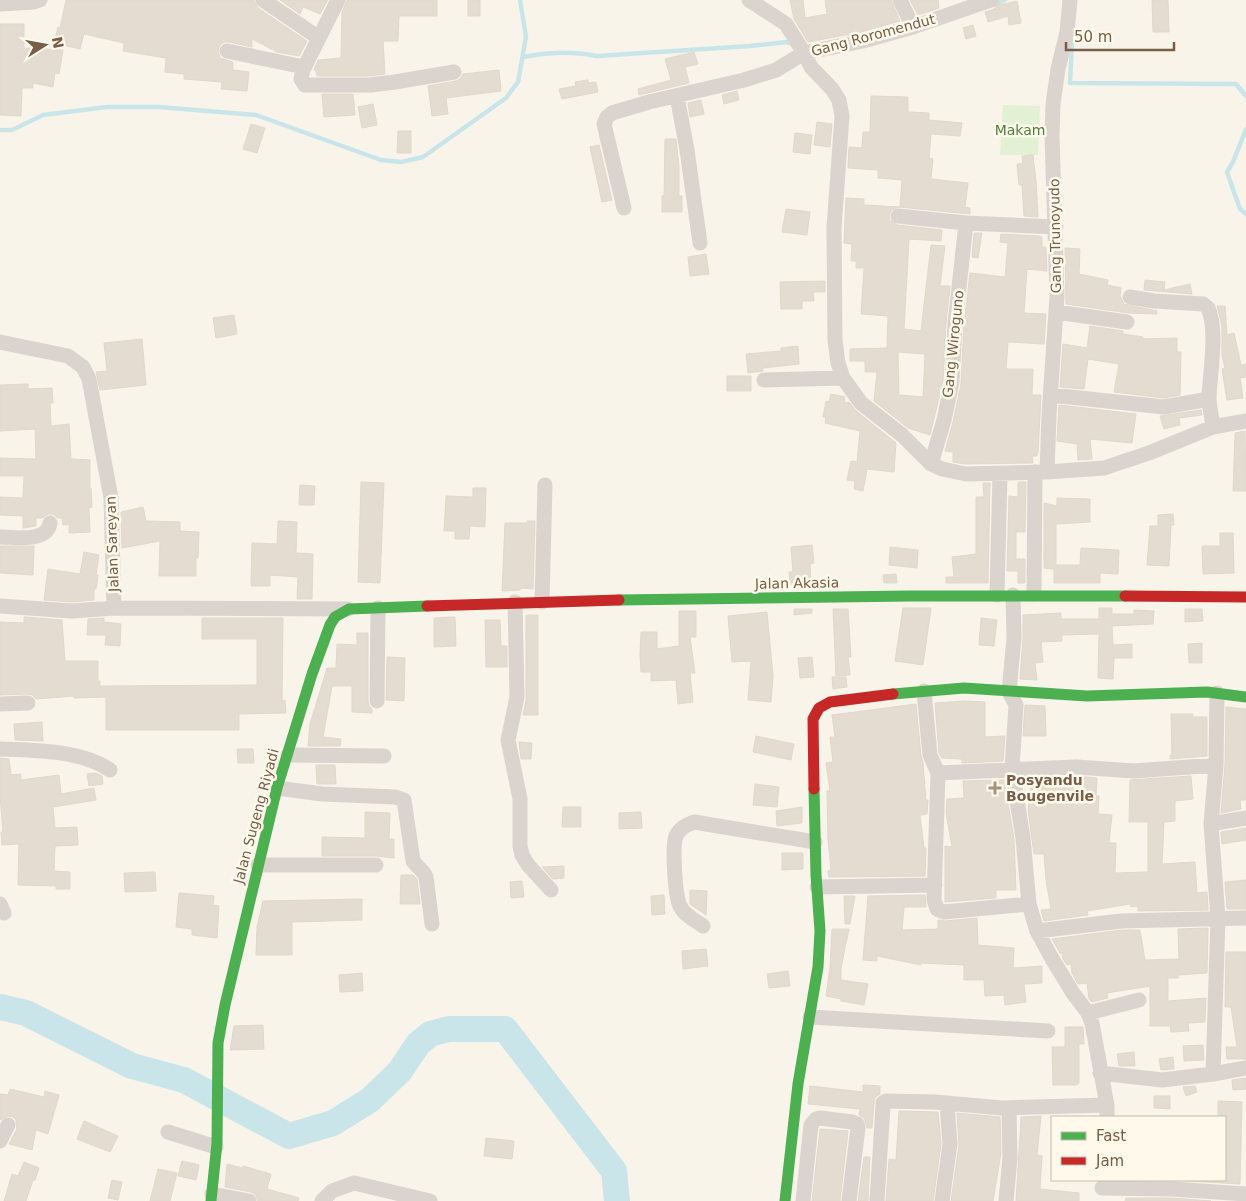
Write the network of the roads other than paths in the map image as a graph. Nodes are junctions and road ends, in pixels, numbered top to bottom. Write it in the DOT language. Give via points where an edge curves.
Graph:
graph roads {
  1 [pos="40,0"];
  2 [pos="264,0"];
  3 [pos="338,0"];
  4 [pos="749,0"];
  5 [pos="900,0"];
  6 [pos="991,0"];
  7 [pos="1070,0"];
  8 [pos="0,4"];
  9 [pos="913,27"];
  10 [pos="319,38"];
  11 [pos="228,51"];
  12 [pos="804,53"];
  13 [pos="304,67"];
  14 [pos="454,72"];
  15 [pos="677,96"];
  16 [pos="624,208"];
  17 [pos="898,216"];
  18 [pos="966,223"];
  19 [pos="1056,227"];
  20 [pos="700,243"];
  21 [pos="1130,297"];
  22 [pos="1056,312"];
  23 [pos="1127,322"];
  24 [pos="0,342"];
  25 [pos="843,378"];
  26 [pos="764,380"];
  27 [pos="1051,395"];
  28 [pos="1209,399"];
  29 [pos="1246,422"];
  30 [pos="1213,427"];
  31 [pos="931,464"];
  32 [pos="1041,472"];
  33 [pos="1000,474"];
  34 [pos="544,485"];
  35 [pos="50,523"];
  36 [pos="0,537"];
  37 [pos="1034,594"];
  38 [pos="997,595"];
  39 [pos="1013,595"];
  40 [pos="1246,597"];
  41 [pos="515,602"];
  42 [pos="542,602"];
  43 [pos="0,606"];
  44 [pos="114,608"];
  45 [pos="378,608"];
  46 [pos="349,609"];
  47 [pos="924,691"];
  48 [pos="1009,692"];
  49 [pos="1217,693"];
  50 [pos="1246,697"];
  51 [pos="378,701"];
  52 [pos="0,704"];
  53 [pos="28,704"];
  54 [pos="0,749"];
  55 [pos="288,755"];
  56 [pos="384,756"];
  57 [pos="1216,765"];
  58 [pos="1012,769"];
  59 [pos="110,770"];
  60 [pos="938,773"];
  61 [pos="277,788"];
  62 [pos="1246,818"];
  63 [pos="1211,824"];
  64 [pos="815,842"];
  65 [pos="258,865"];
  66 [pos="376,865"];
  67 [pos="935,885"];
  68 [pos="817,887"];
  69 [pos="551,890"];
  70 [pos="1029,904"];
  71 [pos="1218,918"];
  72 [pos="1246,918"];
  73 [pos="432,924"];
  74 [pos="703,926"];
  75 [pos="1038,931"];
  76 [pos="1139,1000"];
  77 [pos="1088,1012"];
  78 [pos="810,1017"];
  79 [pos="1048,1031"];
  80 [pos="1246,1068"];
  81 [pos="1100,1073"];
  82 [pos="1213,1074"];
  83 [pos="947,1104"];
  84 [pos="1009,1108"];
  85 [pos="1107,1111"];
  86 [pos="8,1125"];
  87 [pos="168,1132"];
  88 [pos="0,1141"];
  89 [pos="216,1145"];
  90 [pos="1206,1186"];
  91 [pos="1102,1190"];
  92 [pos="1246,1194"];
  93 [pos="212,1198"];
  94 [pos="249,1201"];
  95 [pos="322,1201"];
  96 [pos="430,1201"];
  97 [pos="785,1201"];
  98 [pos="803,1201"];
  99 [pos="849,1201"];
  100 [pos="877,1201"];
  101 [pos="942,1201"];
  102 [pos="1006,1201"];
  1 -- 8 [label="street"];
  2 -- 10 [label="street"];
  3 -- 10 [label="street"];
  4 -- 12 [label="street" via="786,24"];
  5 -- 9 [label="street"];
  6 -- 9 [label="street, Gang Roromendut"];
  7 -- 19 [label="street, Gang Trunoyudo" via="1053,104"];
  9 -- 12 [label="street, Gang Roromendut"];
  10 -- 13 [label="street"];
  11 -- 13 [label="street"];
  12 -- 15 [label="street, Gang Roromendut" via="776,70"];
  12 -- 25 [label="street" via="811,67 839,100 842,116 834,228 835,340"];
  13 -- 14 [label="street" via="301,79 307,86 378,84"];
  15 -- 16 [label="street, Gang Roromendut" via="607,117 604,124"];
  15 -- 20 [label="street"];
  17 -- 18 [label="street"];
  18 -- 19 [label="street"];
  18 -- 31 [label="street, Gang Wiroguno" via="954,324 952,382"];
  19 -- 22 [label="street, Gang Trunoyudo"];
  21 -- 28 [label="street" via="1203,304 1208,308 1212,329"];
  22 -- 23 [label="street"];
  22 -- 27 [label="street, Gang Trunoyudo"];
  24 -- 44 [label="street, Jalan Sareyan" via="68,356 83,367 89,379 111,498"];
  25 -- 26 [label="street"];
  25 -- 31 [label="street" via="861,403 902,434"];
  27 -- 28 [label="street" via="1164,407"];
  27 -- 32 [label="street, Gang Trunoyudo"];
  28 -- 30 [label="street"];
  29 -- 30 [label="street"];
  30 -- 32 [label="street" via="1104,468"];
  31 -- 33 [label="street" via="966,474"];
  32 -- 33 [label="street"];
  32 -- 37 [label="street, Gang Trunoyudo"];
  33 -- 38 [label="street"];
  34 -- 42 [label="street"];
  35 -- 36 [label="street" via="44,534"];
  37 -- 39 [label="street, Jalan Akasia"];
  37 -- 40 [label="street, Jalan Akasia"];
  38 -- 39 [label="street, Jalan Akasia"];
  38 -- 42 [label="street, Jalan Akasia"];
  39 -- 48 [label="street" via="1014,638"];
  41 -- 42 [label="street, Jalan Akasia"];
  41 -- 45 [label="street, Jalan Akasia"];
  41 -- 69 [label="street" via="517,697 508,740 520,799 520,846 528,864"];
  43 -- 44 [label="street" via="72,611"];
  44 -- 46 [label="street, Jalan Sareyan"];
  45 -- 46 [label="street, Jalan Akasia"];
  45 -- 51 [label="street"];
  46 -- 55 [label="street, Jalan Sugeng Riyadi" via="335,617 330,625"];
  47 -- 48 [label="street" via="964,688"];
  47 -- 60 [label="street" via="930,755"];
  47 -- 64 [label="street" via="830,702 815,714"];
  48 -- 49 [label="street" via="1087,696"];
  48 -- 58 [label="street" via="1016,705"];
  49 -- 50 [label="street"];
  49 -- 57 [label="street"];
  52 -- 53 [label="street"];
  54 -- 59 [label="street" via="36,750 87,758"];
  55 -- 56 [label="street"];
  55 -- 61 [label="street, Jalan Sugeng Riyadi"];
  57 -- 58 [label="street" via="1134,771 1076,767"];
  57 -- 63 [label="street"];
  58 -- 60 [label="street"];
  58 -- 70 [label="street"];
  60 -- 67 [label="street"];
  61 -- 65 [label="street, Jalan Sugeng Riyadi"];
  61 -- 73 [label="street" via="404,800 413,861 426,877"];
  62 -- 63 [label="street"];
  63 -- 71 [label="street"];
  64 -- 68 [label="street"];
  64 -- 74 [label="street" via="694,822 686,825 680,830 675,844 677,895 684,912"];
  65 -- 66 [label="street"];
  65 -- 89 [label="street, Jalan Sugeng Riyadi" via="218,1043"];
  67 -- 68 [label="street"];
  67 -- 70 [label="street" via="935,905 944,912"];
  68 -- 78 [label="street" via="820,931"];
  70 -- 75 [label="street"];
  71 -- 72 [label="street"];
  71 -- 75 [label="street" via="1121,921"];
  71 -- 82 [label="street"];
  75 -- 77 [label="street" via="1073,993"];
  76 -- 77 [label="street"];
  77 -- 81 [label="street"];
  78 -- 79 [label="street"];
  78 -- 97 [label="street" via="798,1084"];
  80 -- 82 [label="street"];
  81 -- 82 [label="street" via="1162,1080"];
  81 -- 85 [label="street"];
  83 -- 84 [label="street"];
  83 -- 100 [label="street" via="883,1103"];
  83 -- 101 [label="street" via="950,1144"];
  84 -- 85 [label="street"];
  84 -- 102 [label="street" via="1010,1158"];
  86 -- 88 [label="street"];
  87 -- 89 [label="street"];
  89 -- 93 [label="street, Jalan Sugeng Riyadi"];
  90 -- 91 [label="street"];
  90 -- 92 [label="street"];
  93 -- 94 [label="street"];
  95 -- 96 [label="street" via="332,1191 354,1184"];
  98 -- 99 [label="street" via="811,1125 820,1118 857,1124"];
}
